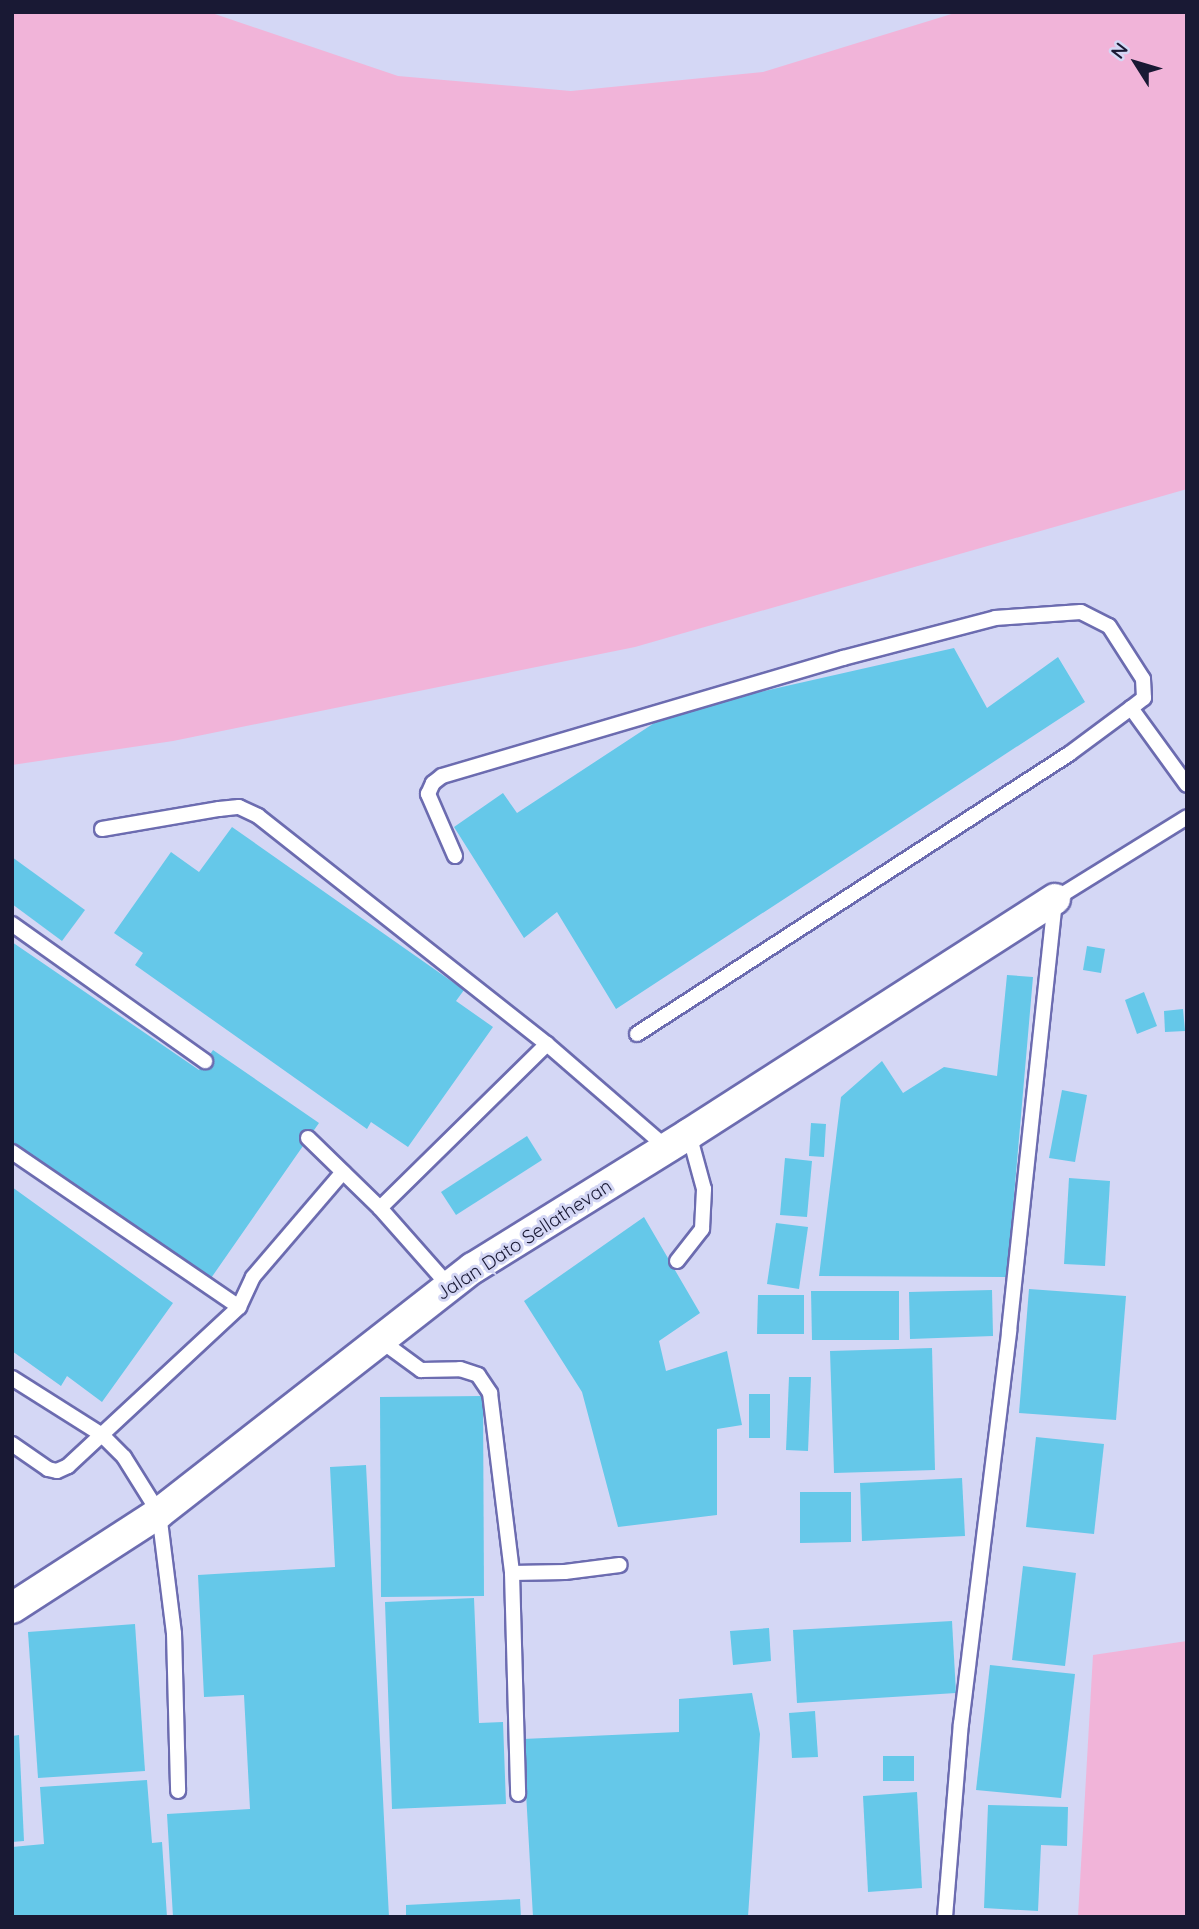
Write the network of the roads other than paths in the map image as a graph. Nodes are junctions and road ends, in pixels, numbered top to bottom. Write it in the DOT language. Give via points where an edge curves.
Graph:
graph roads {
  1 [pos="1131,708"];
  2 [pos="1187,785"];
  3 [pos="1187,817"];
  4 [pos="102,829"];
  5 [pos="455,856"];
  6 [pos="1055,899"];
  7 [pos="12,924"];
  8 [pos="637,1034"];
  9 [pos="547,1044"];
  10 [pos="205,1061"];
  11 [pos="308,1138"];
  12 [pos="678,1141"];
  13 [pos="12,1152"];
  14 [pos="343,1172"];
  15 [pos="380,1208"];
  16 [pos="677,1261"];
  17 [pos="449,1286"];
  18 [pos="239,1307"];
  19 [pos="380,1339"];
  20 [pos="12,1378"];
  21 [pos="102,1435"];
  22 [pos="12,1444"];
  23 [pos="159,1513"];
  24 [pos="620,1565"];
  25 [pos="512,1573"];
  26 [pos="12,1608"];
  27 [pos="178,1791"];
  28 [pos="518,1794"];
  29 [pos="945,1917"];
  1 -- 2 [label="lane"];
  1 -- 5 [label="lane" via="1144,698 1143,679 1109,626 1081,612 995,618 442,776 428,794"];
  1 -- 8 [label="lane"];
  3 -- 6 [label="lane"];
  4 -- 9 [label="lane" via="239,807 258,816"];
  6 -- 12 [label="street, Jalan Dato Sellathevan"];
  6 -- 29 [label="lane" via="961,1724"];
  7 -- 10 [label="lane"];
  9 -- 12 [label="lane"];
  9 -- 15 [label="lane"];
  11 -- 14 [label="lane"];
  12 -- 16 [label="lane" via="704,1189 702,1229"];
  12 -- 17 [label="street, Jalan Dato Sellathevan"];
  13 -- 18 [label="lane"];
  14 -- 15 [label="lane"];
  14 -- 18 [label="lane" via="253,1277"];
  15 -- 17 [label="lane"];
  17 -- 19 [label="street, Jalan Dato Sellathevan"];
  18 -- 21 [label="lane"];
  19 -- 23 [label="street, Jalan Dato Sellathevan"];
  19 -- 25 [label="lane" via="421,1370 478,1375 491,1393"];
  20 -- 21 [label="lane"];
  21 -- 22 [label="lane" via="57,1471"];
  21 -- 23 [label="lane" via="124,1457"];
  23 -- 26 [label="street, Jalan Dato Sellathevan"];
  23 -- 27 [label="lane" via="174,1633"];
  24 -- 25 [label="lane"];
  25 -- 28 [label="lane"];
}
